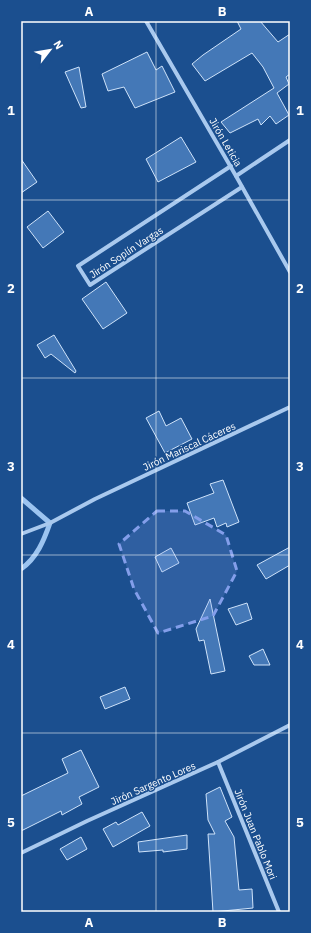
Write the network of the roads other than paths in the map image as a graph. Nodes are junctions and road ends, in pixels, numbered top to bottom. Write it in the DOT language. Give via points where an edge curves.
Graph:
graph roads {
  1 [pos="146,21"];
  2 [pos="290,140"];
  3 [pos="231,166"];
  4 [pos="236,176"];
  5 [pos="242,187"];
  6 [pos="290,272"];
  7 [pos="290,407"];
  8 [pos="21,534"];
  9 [pos="290,725"];
  10 [pos="218,762"];
  11 [pos="21,853"];
  12 [pos="278,912"];
  1 -- 3 [label="street, Jirón Leticia"];
  2 -- 4 [label="street"];
  3 -- 4 [label="street, Jirón Leticia"];
  3 -- 5 [label="street, Jirón Soplín Vargas" via="78,266 90,285"];
  4 -- 5 [label="street, Jirón Leticia"];
  5 -- 6 [label="street, Jirón Leticia"];
  7 -- 8 [label="street, Jirón Mariscal Cáceres" via="95,499 50,523"];
  9 -- 10 [label="street, Jirón Sargento Lores"];
  10 -- 11 [label="street, Jirón Sargento Lores"];
  10 -- 12 [label="street, Jirón Juan Pablo Mori"];
}
